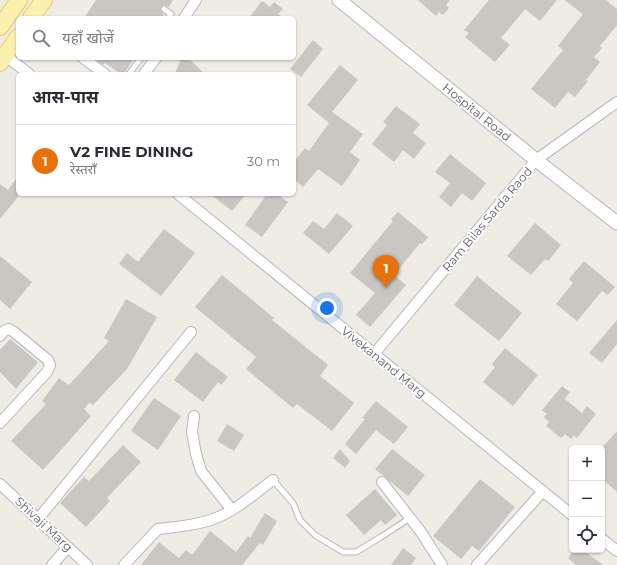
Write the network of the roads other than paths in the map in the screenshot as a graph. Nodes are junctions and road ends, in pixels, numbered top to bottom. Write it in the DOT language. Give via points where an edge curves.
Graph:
graph roads {
  1 [pos="19,0"];
  2 [pos="44,0"];
  3 [pos="196,0"];
  4 [pos="338,0"];
  5 [pos="164,9"];
  6 [pos="33,16"];
  7 [pos="170,16"];
  8 [pos="185,16"];
  9 [pos="0,27"];
  10 [pos="16,40"];
  11 [pos="3,59"];
  12 [pos="86,60"];
  13 [pos="140,60"];
  14 [pos="154,60"];
  15 [pos="26,72"];
  16 [pos="102,72"];
  17 [pos="130,72"];
  18 [pos="146,72"];
  19 [pos="617,102"];
  20 [pos="536,160"];
  21 [pos="180,196"];
  22 [pos="617,222"];
  23 [pos="191,332"];
  24 [pos="0,336"];
  25 [pos="374,354"];
  26 [pos="194,416"];
  27 [pos="0,423"];
  28 [pos="273,480"];
  29 [pos="382,482"];
  30 [pos="0,484"];
  31 [pos="543,491"];
  32 [pos="232,510"];
  33 [pos="569,513"];
  34 [pos="410,518"];
  35 [pos="38,519"];
  36 [pos="605,541"];
  37 [pos="68,547"];
  38 [pos="617,551"];
  39 [pos="52,565"];
  40 [pos="87,565"];
  41 [pos="124,565"];
  42 [pos="442,565"];
  43 [pos="477,565"];
  1 -- 9 [label="main road"];
  2 -- 6 [label="main road"];
  3 -- 8 [label="street"];
  4 -- 20 [label="street, Hospital Road"];
  5 -- 7 [label="lane" via="171,14"];
  10 -- 11 [label="main road"];
  11 -- 15 [label="street"];
  12 -- 16 [label="street"];
  13 -- 17 [label="lane"];
  14 -- 18 [label="street"];
  19 -- 20 [label="street, Ram Bilas Sarda Raod"];
  20 -- 22 [label="street, Hospital Road"];
  20 -- 25 [label="street, Ram Bilas Sarda Raod"];
  21 -- 25 [label="street, Vivekanand Marg"];
  23 -- 35 [label="street"];
  24 -- 27 [label="street" via="9,329 48,360 50,365 47,372"];
  25 -- 31 [label="street, Vivekanand Marg"];
  26 -- 32 [label="street" via="192,432 201,471"];
  28 -- 32 [label="street"];
  28 -- 34 [label="lane" via="293,503 300,520 315,535 343,552 356,552"];
  29 -- 34 [label="street"];
  30 -- 35 [label="street, Shivaji Marg"];
  31 -- 33 [label="street, Vivekanand Marg"];
  31 -- 43 [label="street"];
  32 -- 41 [label="street" via="216,518 184,526 158,528"];
  34 -- 42 [label="street"];
  35 -- 37 [label="street, Shivaji Marg"];
  36 -- 38 [label="street"];
  37 -- 39 [label="street"];
  37 -- 40 [label="street, Shivaji Marg"];
}
